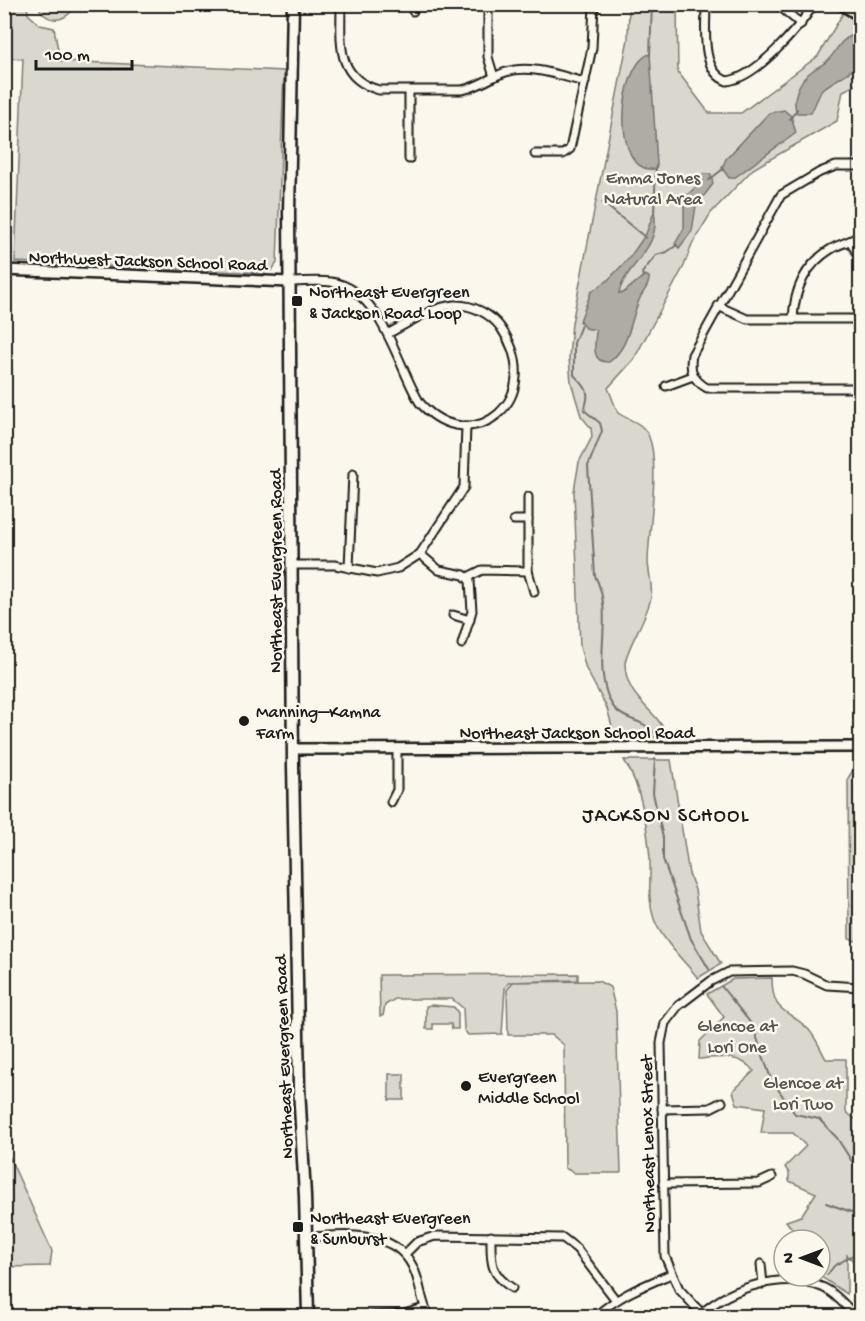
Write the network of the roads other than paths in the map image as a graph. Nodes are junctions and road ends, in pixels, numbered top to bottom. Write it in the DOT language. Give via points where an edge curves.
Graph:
graph roads {
  1 [pos="293,4"];
  2 [pos="340,4"];
  3 [pos="488,4"];
  4 [pos="594,4"];
  5 [pos="706,4"];
  6 [pos="777,4"];
  7 [pos="814,4"];
  8 [pos="841,4"];
  9 [pos="861,16"];
  10 [pos="801,24"];
  11 [pos="494,77"];
  12 [pos="585,82"];
  13 [pos="410,91"];
  14 [pos="535,154"];
  15 [pos="409,159"];
  16 [pos="861,166"];
  17 [pos="861,235"];
  18 [pos="851,242"];
  19 [pos="856,252"];
  20 [pos="4,270"];
  21 [pos="290,282"];
  22 [pos="718,306"];
  23 [pos="794,320"];
  24 [pos="861,320"];
  25 [pos="387,334"];
  26 [pos="693,376"];
  27 [pos="666,386"];
  28 [pos="861,388"];
  29 [pos="466,426"];
  30 [pos="353,474"];
  31 [pos="528,497"];
  32 [pos="514,520"];
  33 [pos="528,520"];
  34 [pos="420,554"];
  35 [pos="291,565"];
  36 [pos="349,568"];
  37 [pos="528,571"];
  38 [pos="471,576"];
  39 [pos="534,592"];
  40 [pos="453,615"];
  41 [pos="470,620"];
  42 [pos="462,644"];
  43 [pos="861,747"];
  44 [pos="293,749"];
  45 [pos="397,749"];
  46 [pos="391,802"];
  47 [pos="861,987"];
  48 [pos="722,1102"];
  49 [pos="662,1109"];
  50 [pos="772,1177"];
  51 [pos="663,1184"];
  52 [pos="490,1236"];
  53 [pos="306,1237"];
  54 [pos="405,1254"];
  55 [pos="760,1264"];
  56 [pos="671,1274"];
  57 [pos="763,1284"];
  58 [pos="512,1288"];
  59 [pos="615,1299"];
  60 [pos="424,1308"];
  61 [pos="702,1315"];
  62 [pos="308,1317"];
  63 [pos="370,1317"];
  64 [pos="429,1317"];
  65 [pos="596,1317"];
  66 [pos="856,1317"];
  1 -- 21 [label="main road, Northeast Evergreen Road"];
  2 -- 13 [label="street" via="341,43 351,74 367,86"];
  3 -- 11 [label="street" via="488,57"];
  4 -- 12 [label="street" via="594,37"];
  5 -- 10 [label="street" via="708,58 713,71 727,81 742,76 784,43"];
  6 -- 10 [label="street"];
  7 -- 10 [label="street"];
  8 -- 9 [label="street"];
  11 -- 12 [label="street" via="532,69"];
  11 -- 13 [label="street" via="475,88"];
  12 -- 14 [label="street" via="568,153"];
  13 -- 15 [label="street"];
  16 -- 22 [label="street" via="836,166 781,195"];
  17 -- 18 [label="street"];
  18 -- 19 [label="street"];
  18 -- 23 [label="street" via="832,248 804,275 797,289"];
  20 -- 21 [label="street, Northwest Jackson School Road"];
  21 -- 25 [label="street" via="333,282 349,288 375,311"];
  21 -- 35 [label="main road, Northeast Evergreen Road"];
  22 -- 23 [label="street" via="747,319"];
  22 -- 26 [label="street" via="692,355"];
  23 -- 24 [label="street"];
  25 -- 29 [label="street" via="412,391 430,415"];
  25 -- 29 [label="street" via="454,305 483,312 496,321 514,350 518,381 512,398 501,411 479,424"];
  26 -- 27 [label="street"];
  26 -- 28 [label="street" via="707,388"];
  29 -- 34 [label="street" via="464,487"];
  30 -- 36 [label="street"];
  31 -- 33 [label="street"];
  32 -- 33 [label="street"];
  33 -- 37 [label="street"];
  34 -- 36 [label="street" via="388,571 371,573"];
  34 -- 38 [label="street" via="439,570"];
  35 -- 36 [label="street"];
  35 -- 44 [label="main road, Northeast Evergreen Road"];
  37 -- 38 [label="street" via="479,570"];
  37 -- 39 [label="street"];
  38 -- 41 [label="street"];
  40 -- 41 [label="street"];
  41 -- 42 [label="street"];
  43 -- 45 [label="street, Northeast Jackson School Road"];
  44 -- 45 [label="street, Northeast Jackson School Road"];
  44 -- 53 [label="main road, Northeast Evergreen Road" via="299,1088"];
  45 -- 46 [label="street" via="397,793"];
  47 -- 49 [label="street, Northeast Lenox Street" via="827,985 801,972 786,970 733,971 711,981 678,1006 662,1033"];
  48 -- 49 [label="street" via="710,1108"];
  49 -- 51 [label="street, Northeast Lenox Street"];
  50 -- 51 [label="street" via="759,1183"];
  51 -- 56 [label="street, Northeast Lenox Street" via="663,1240"];
  52 -- 54 [label="street" via="425,1238"];
  52 -- 58 [label="street" via="494,1272"];
  52 -- 59 [label="street" via="554,1236 568,1241"];
  53 -- 54 [label="street" via="370,1237"];
  53 -- 62 [label="main road, Northeast Evergreen Road"];
  54 -- 60 [label="street" via="414,1270"];
  55 -- 57 [label="street"];
  56 -- 59 [label="street"];
  56 -- 61 [label="street, Northeast Lenox Street" via="686,1299"];
  57 -- 61 [label="street" via="729,1293"];
  57 -- 66 [label="street" via="807,1283 825,1289"];
  59 -- 65 [label="street"];
  60 -- 63 [label="street"];
  60 -- 64 [label="street"];
}
